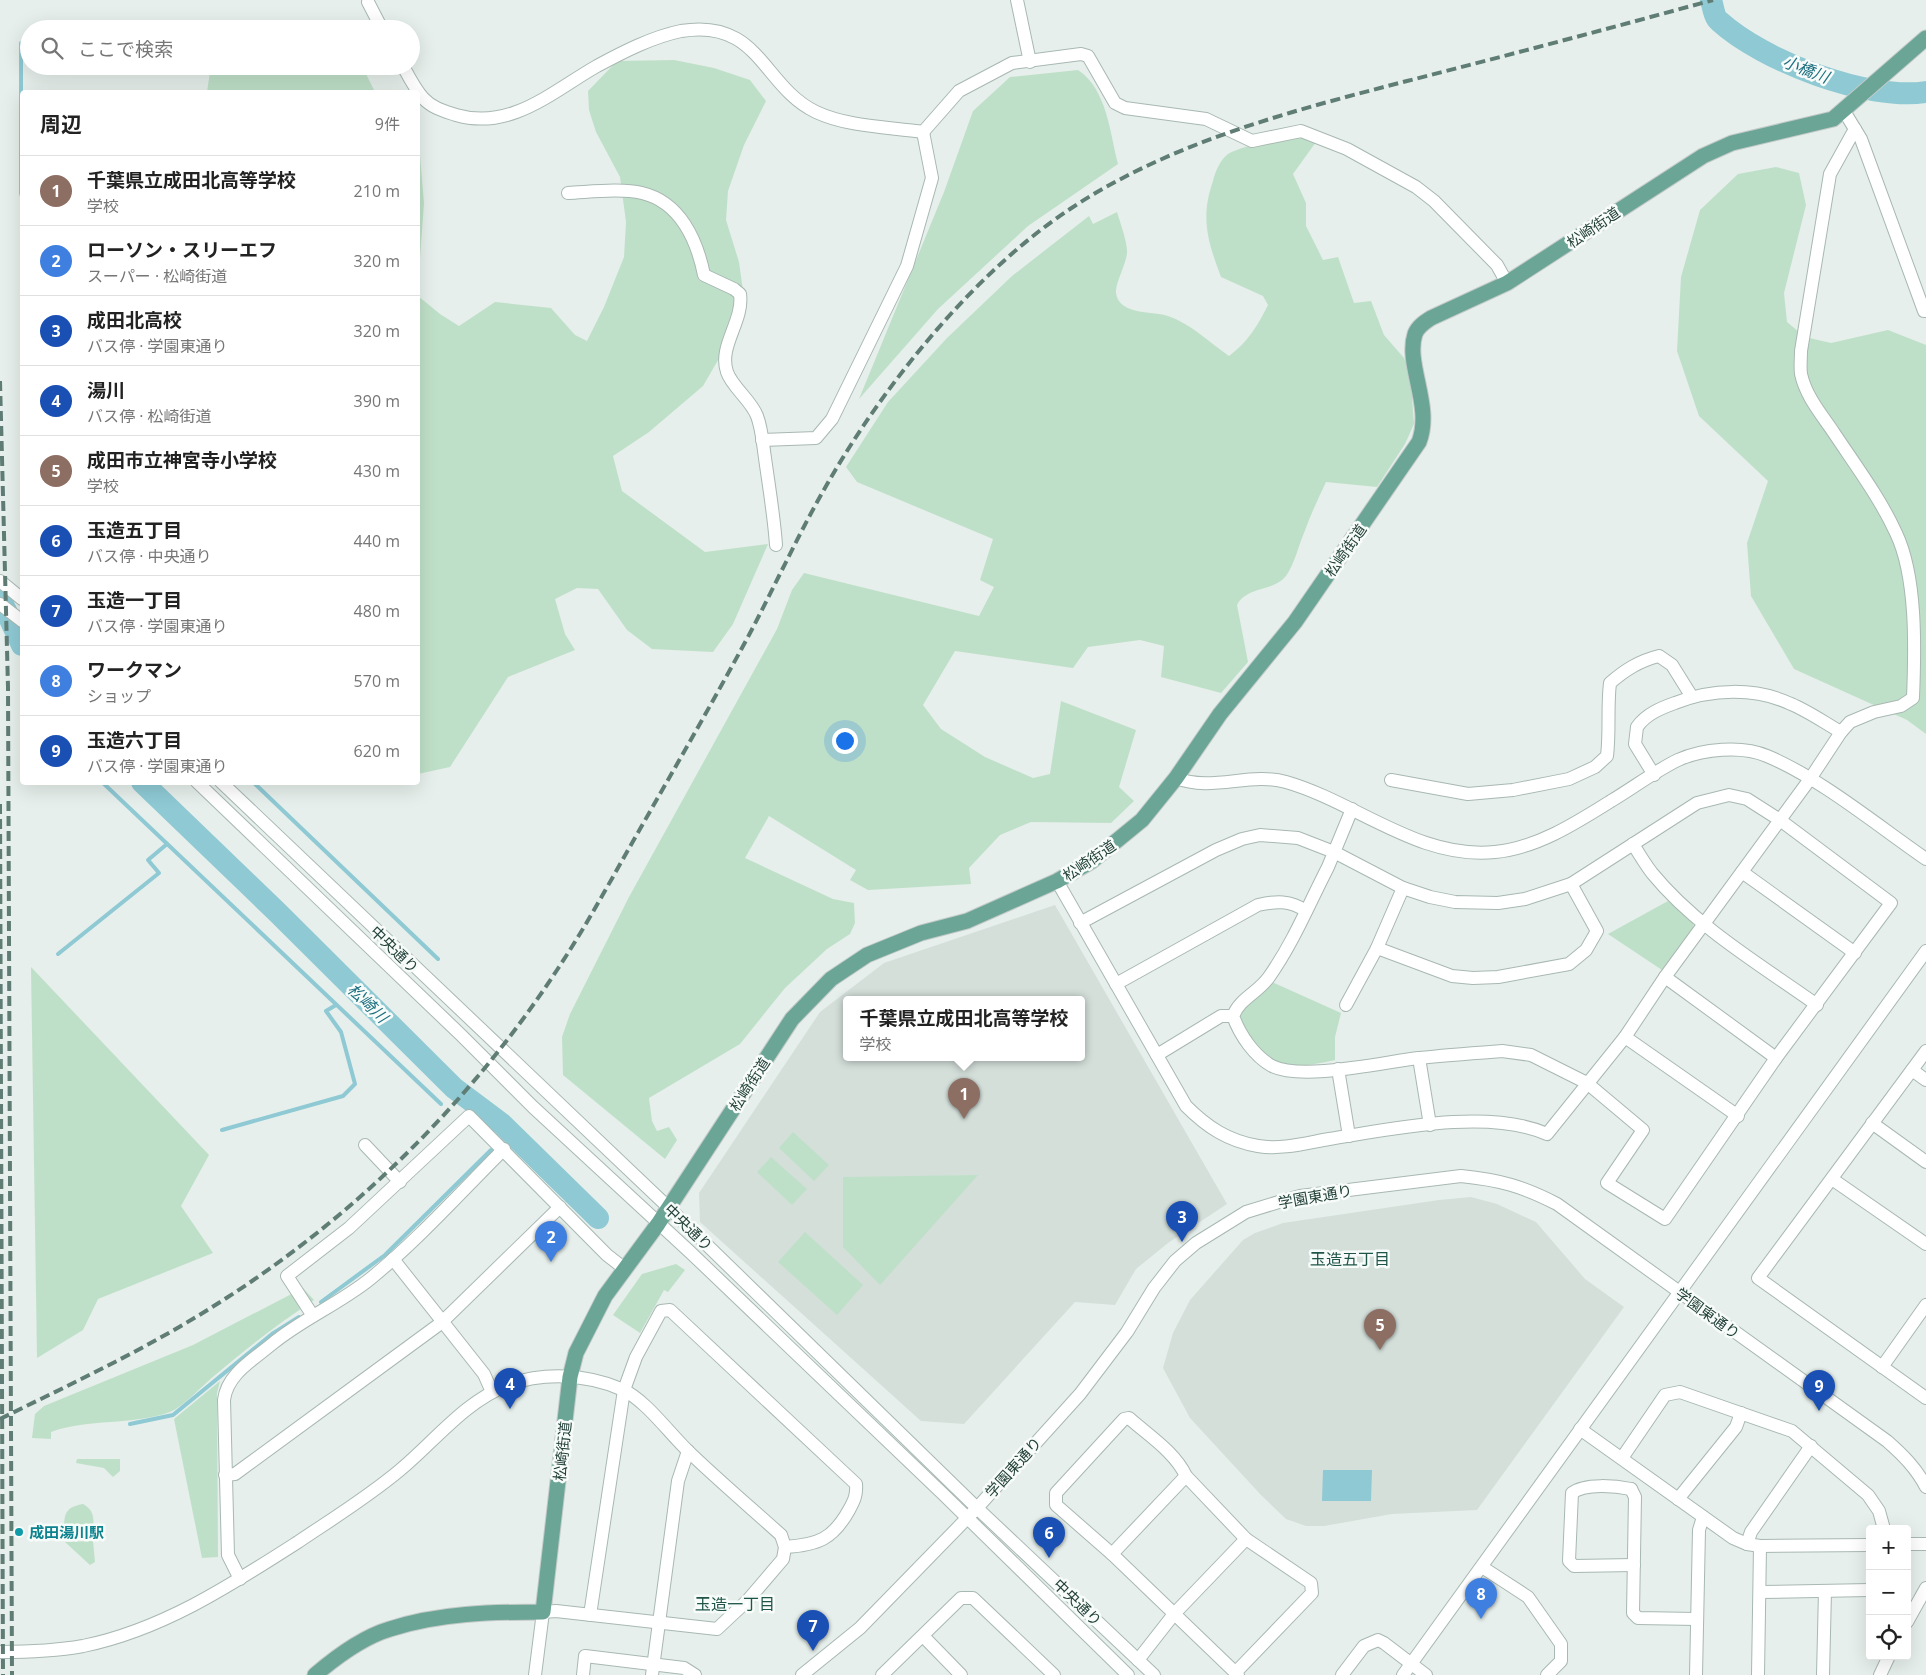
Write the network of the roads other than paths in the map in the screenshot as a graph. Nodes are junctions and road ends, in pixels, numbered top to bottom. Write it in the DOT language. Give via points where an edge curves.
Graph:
graph roads {
  1 [pos="1017,0"];
  2 [pos="368,2"];
  3 [pos="377,20"];
  4 [pos="1926,38"];
  5 [pos="1030,62"];
  6 [pos="409,75"];
  7 [pos="418,90"];
  8 [pos="420,94"];
  9 [pos="1844,111"];
  10 [pos="1855,129"];
  11 [pos="924,132"];
  12 [pos="568,193"];
  13 [pos="1507,283"];
  14 [pos="1926,311"];
  15 [pos="762,440"];
  16 [pos="776,546"];
  17 [pos="0,581"];
  18 [pos="20,597"];
  19 [pos="0,604"];
  20 [pos="20,619"];
  21 [pos="1692,697"];
  22 [pos="1841,732"];
  23 [pos="1654,775"];
  24 [pos="1176,778"];
  25 [pos="1810,779"];
  26 [pos="1391,780"];
  27 [pos="200,785"];
  28 [pos="224,785"];
  29 [pos="1352,809"];
  30 [pos="1780,820"];
  31 [pos="1633,844"];
  32 [pos="1334,852"];
  33 [pos="1926,859"];
  34 [pos="1742,872"];
  35 [pos="1057,882"];
  36 [pos="1571,884"];
  37 [pos="1403,888"];
  38 [pos="1306,911"];
  39 [pos="1704,923"];
  40 [pos="1080,924"];
  41 [pos="1377,948"];
  42 [pos="1926,950"];
  43 [pos="1855,953"];
  44 [pos="1665,977"];
  45 [pos="1116,984"];
  46 [pos="1346,1005"];
  47 [pos="1817,1005"];
  48 [pos="1233,1016"];
  49 [pos="1625,1037"];
  50 [pos="1926,1051"];
  51 [pos="1157,1055"];
  52 [pos="1419,1058"];
  53 [pos="1776,1058"];
  54 [pos="1338,1069"];
  55 [pos="1912,1070"];
  56 [pos="1926,1080"];
  57 [pos="1587,1083"];
  58 [pos="1738,1116"];
  59 [pos="1872,1123"];
  60 [pos="1430,1125"];
  61 [pos="1349,1136"];
  62 [pos="365,1144"];
  63 [pos="504,1149"];
  64 [pos="1926,1162"];
  65 [pos="1832,1179"];
  66 [pos="400,1182"];
  67 [pos="560,1207"];
  68 [pos="668,1207"];
  69 [pos="658,1224"];
  70 [pos="1926,1244"];
  71 [pos="393,1259"];
  72 [pos="625,1269"];
  73 [pos="1679,1292"];
  74 [pos="1926,1304"];
  75 [pos="314,1316"];
  76 [pos="441,1323"];
  77 [pos="1882,1367"];
  78 [pos="570,1377"];
  79 [pos="624,1390"];
  80 [pos="492,1392"];
  81 [pos="1926,1398"];
  82 [pos="1741,1413"];
  83 [pos="1580,1429"];
  84 [pos="1811,1446"];
  85 [pos="688,1451"];
  86 [pos="1622,1458"];
  87 [pos="225,1474"];
  88 [pos="1644,1474"];
  89 [pos="1186,1476"];
  90 [pos="1926,1487"];
  91 [pos="1632,1489"];
  92 [pos="1678,1499"];
  93 [pos="977,1508"];
  94 [pos="1703,1517"];
  95 [pos="967,1518"];
  96 [pos="1883,1525"];
  97 [pos="1246,1539"];
  98 [pos="1747,1544"];
  99 [pos="1911,1544"];
  100 [pos="1926,1544"];
  101 [pos="1866,1545"];
  102 [pos="1760,1546"];
  103 [pos="785,1547"];
  104 [pos="1112,1554"];
  105 [pos="1634,1565"];
  106 [pos="1482,1567"];
  107 [pos="240,1579"];
  108 [pos="1926,1588"];
  109 [pos="1866,1590"];
  110 [pos="1825,1591"];
  111 [pos="1760,1592"];
  112 [pos="543,1612"];
  113 [pos="590,1614"];
  114 [pos="1174,1614"];
  115 [pos="1911,1615"];
  116 [pos="1697,1619"];
  117 [pos="660,1624"];
  118 [pos="922,1636"];
  119 [pos="0,1652"];
  120 [pos="1138,1660"];
  121 [pos="1887,1660"];
  122 [pos="1411,1664"];
  123 [pos="653,1670"];
  124 [pos="1237,1674"];
  125 [pos="315,1675"];
  126 [pos="535,1675"];
  127 [pos="582,1675"];
  128 [pos="695,1675"];
  129 [pos="802,1675"];
  130 [pos="882,1675"];
  131 [pos="961,1675"];
  132 [pos="1054,1675"];
  133 [pos="1128,1675"];
  134 [pos="1154,1675"];
  135 [pos="1342,1675"];
  136 [pos="1403,1675"];
  137 [pos="1426,1675"];
  138 [pos="1547,1675"];
  139 [pos="1696,1675"];
  140 [pos="1758,1675"];
  141 [pos="1823,1675"];
  142 [pos="1880,1675"];
  1 -- 5 [label="street"];
  2 -- 3 [label="street"];
  4 -- 9 [label="main road, 松崎街道"];
  5 -- 11 [label="street" via="1012,63 958,91"];
  5 -- 13 [label="street" via="1081,54 1088,56 1115,103 1125,108 1206,119 1252,141 1302,131 1347,149 1416,187 1434,201 1497,265"];
  6 -- 7 [label="street"];
  8 -- 11 [label="street" via="436,108 467,118 492,119 541,102 597,67 662,36 681,31 716,32 734,38 755,52 796,100 815,111 834,119"];
  9 -- 10 [label="street"];
  9 -- 13 [label="main road, 松崎街道" via="1833,119 1732,143 1703,156"];
  10 -- 14 [label="street"];
  10 -- 22 [label="street" via="1830,174 1801,352 1801,373 1809,396 1878,499 1907,560 1914,670 1913,698 1901,706 1850,722"];
  11 -- 15 [label="street" via="932,178 907,266 832,419 816,438"];
  12 -- 15 [label="street" via="641,193 661,202 679,216 694,242 704,275 740,294 742,305 725,361 727,373 758,416"];
  13 -- 24 [label="main road, 松崎街道" via="1420,325 1414,351 1424,420 1419,442 1295,622 1220,714"];
  15 -- 16 [label="street"];
  17 -- 18 [label="street"];
  19 -- 20 [label="street"];
  21 -- 22 [label="street" via="1720,692 1769,695"];
  21 -- 23 [label="street" via="1656,711 1637,727 1634,744"];
  21 -- 26 [label="street" via="1672,664 1659,656 1644,660 1623,671 1610,683 1607,756 1595,767 1569,779 1513,790 1468,794"];
  22 -- 25 [label="street"];
  23 -- 25 [label="street" via="1678,760 1706,752 1738,750 1766,755"];
  23 -- 29 [label="street" via="1580,820 1530,845 1495,852 1456,852"];
  24 -- 29 [label="street" via="1195,784 1274,779"];
  24 -- 35 [label="main road, 松崎街道" via="1142,820 1092,862"];
  25 -- 30 [label="street"];
  25 -- 33 [label="street"];
  27 -- 69 [label="street, 中央通り"];
  28 -- 68 [label="street, 中央通り"];
  29 -- 32 [label="street"];
  30 -- 31 [label="street" via="1747,799 1729,795 1697,803"];
  30 -- 34 [label="street"];
  30 -- 43 [label="street" via="1891,903"];
  31 -- 36 [label="street"];
  31 -- 39 [label="street" via="1651,872"];
  32 -- 37 [label="street"];
  32 -- 38 [label="street"];
  32 -- 40 [label="street" via="1298,838 1279,835 1260,834 1242,839"];
  34 -- 39 [label="street"];
  34 -- 43 [label="street"];
  35 -- 40 [label="street"];
  35 -- 68 [label="main road, 松崎街道" via="967,921 881,948 831,979 792,1019"];
  36 -- 37 [label="street" via="1498,904 1454,902"];
  36 -- 41 [label="street" via="1597,931 1586,950 1569,964 1498,977 1473,978 1424,968"];
  37 -- 41 [label="street"];
  38 -- 45 [label="street" via="1285,902 1258,905"];
  38 -- 48 [label="street" via="1283,957 1267,980 1237,1006"];
  39 -- 44 [label="street"];
  39 -- 47 [label="street"];
  40 -- 45 [label="street"];
  41 -- 46 [label="street"];
  42 -- 73 [label="street"];
  43 -- 47 [label="street"];
  44 -- 49 [label="street"];
  44 -- 53 [label="street"];
  45 -- 51 [label="street"];
  47 -- 53 [label="street"];
  48 -- 51 [label="street" via="1221,1016"];
  48 -- 54 [label="street" via="1254,1051 1274,1067 1311,1071"];
  49 -- 57 [label="street"];
  49 -- 58 [label="street"];
  50 -- 55 [label="street"];
  51 -- 61 [label="street" via="1186,1106 1208,1127 1223,1135 1240,1142 1278,1147"];
  52 -- 54 [label="street"];
  52 -- 57 [label="street" via="1502,1051 1531,1055"];
  52 -- 60 [label="street"];
  53 -- 58 [label="street"];
  54 -- 61 [label="street"];
  55 -- 56 [label="street"];
  55 -- 59 [label="street"];
  57 -- 58 [label="street" via="1643,1130 1607,1183 1666,1219"];
  57 -- 60 [label="street" via="1547,1134 1530,1127 1497,1122"];
  59 -- 64 [label="street"];
  59 -- 65 [label="street"];
  60 -- 61 [label="street"];
  62 -- 66 [label="street"];
  63 -- 66 [label="street" via="469,1116"];
  63 -- 67 [label="street"];
  63 -- 71 [label="street"];
  65 -- 70 [label="street"];
  65 -- 77 [label="street" via="1758,1278"];
  66 -- 75 [label="street" via="349,1228 287,1276"];
  67 -- 72 [label="street"];
  67 -- 76 [label="street"];
  68 -- 69 [label="main road, 松崎街道"];
  68 -- 93 [label="street, 中央通り"];
  69 -- 72 [label="main road, 松崎街道"];
  69 -- 95 [label="street, 中央通り"];
  71 -- 75 [label="street" via="343,1300"];
  71 -- 76 [label="street"];
  72 -- 78 [label="main road, 松崎街道" via="586,1330"];
  73 -- 83 [label="street"];
  73 -- 90 [label="street, 学園東通り" via="1887,1441 1906,1457"];
  73 -- 93 [label="street, 学園東通り" via="1557,1204 1508,1183 1461,1176 1436,1178 1300,1196 1246,1212 1196,1243 1175,1261 1080,1394"];
  74 -- 77 [label="street"];
  75 -- 87 [label="street" via="271,1345 232,1378 225,1389"];
  76 -- 80 [label="street" via="484,1374"];
  76 -- 87 [label="street" via="235,1474"];
  77 -- 81 [label="street"];
  78 -- 79 [label="street"];
  78 -- 80 [label="street" via="527,1379"];
  78 -- 112 [label="main road, 松崎街道"];
  79 -- 85 [label="street"];
  79 -- 103 [label="street" via="645,1337 661,1312 670,1310 852,1479 856,1484 856,1498 838,1529 830,1536 801,1546"];
  79 -- 113 [label="street"];
  80 -- 107 [label="street" via="473,1404 399,1471 344,1512"];
  82 -- 84 [label="street" via="1792,1431"];
  82 -- 86 [label="street" via="1672,1392 1665,1395"];
  82 -- 92 [label="street" via="1736,1427"];
  83 -- 86 [label="street"];
  83 -- 106 [label="street"];
  84 -- 96 [label="street" via="1868,1495 1879,1511"];
  84 -- 98 [label="street" via="1751,1532"];
  85 -- 103 [label="street" via="781,1535"];
  85 -- 117 [label="street" via="678,1481"];
  86 -- 88 [label="street"];
  87 -- 107 [label="street" via="228,1555"];
  88 -- 91 [label="street"];
  88 -- 92 [label="street"];
  89 -- 97 [label="street"];
  89 -- 104 [label="street"];
  89 -- 104 [label="street" via="1171,1455 1129,1418 1124,1419 1054,1498 1056,1505"];
  91 -- 105 [label="street" via="1635,1497"];
  91 -- 105 [label="street" via="1582,1488 1572,1493 1569,1561 1574,1566"];
  92 -- 94 [label="street"];
  93 -- 95 [label="street, 学園東通り"];
  93 -- 120 [label="street, 中央通り"];
  94 -- 98 [label="street"];
  94 -- 116 [label="street" via="1699,1523"];
  95 -- 129 [label="street, 学園東通り" via="860,1628"];
  95 -- 133 [label="street, 中央通り"];
  97 -- 114 [label="street"];
  97 -- 124 [label="street" via="1311,1583 1312,1593"];
  98 -- 102 [label="street"];
  99 -- 100 [label="street"];
  101 -- 102 [label="street"];
  102 -- 111 [label="street"];
  103 -- 117 [label="street" via="784,1559 717,1629"];
  104 -- 114 [label="street"];
  105 -- 116 [label="street" via="1634,1613 1638,1618"];
  106 -- 122 [label="street"];
  106 -- 138 [label="street" via="1528,1597 1561,1644 1561,1661"];
  107 -- 119 [label="street" via="152,1625 116,1637 83,1646"];
  108 -- 115 [label="street"];
  109 -- 110 [label="street"];
  110 -- 111 [label="street"];
  110 -- 141 [label="street"];
  111 -- 140 [label="street"];
  112 -- 113 [label="street"];
  112 -- 125 [label="main road" via="481,1612 390,1629 369,1638"];
  112 -- 126 [label="street"];
  113 -- 117 [label="street"];
  114 -- 120 [label="street"];
  114 -- 124 [label="street"];
  116 -- 139 [label="street"];
  117 -- 123 [label="street"];
  118 -- 130 [label="street"];
  118 -- 131 [label="street"];
  118 -- 132 [label="street" via="961,1598 973,1598"];
  120 -- 134 [label="street, 中央通り"];
  121 -- 142 [label="street"];
  122 -- 135 [label="street" via="1378,1640 1364,1646"];
  122 -- 136 [label="street"];
  122 -- 137 [label="street"];
  123 -- 127 [label="street" via="585,1656"];
  123 -- 128 [label="street" via="684,1668"];
}
